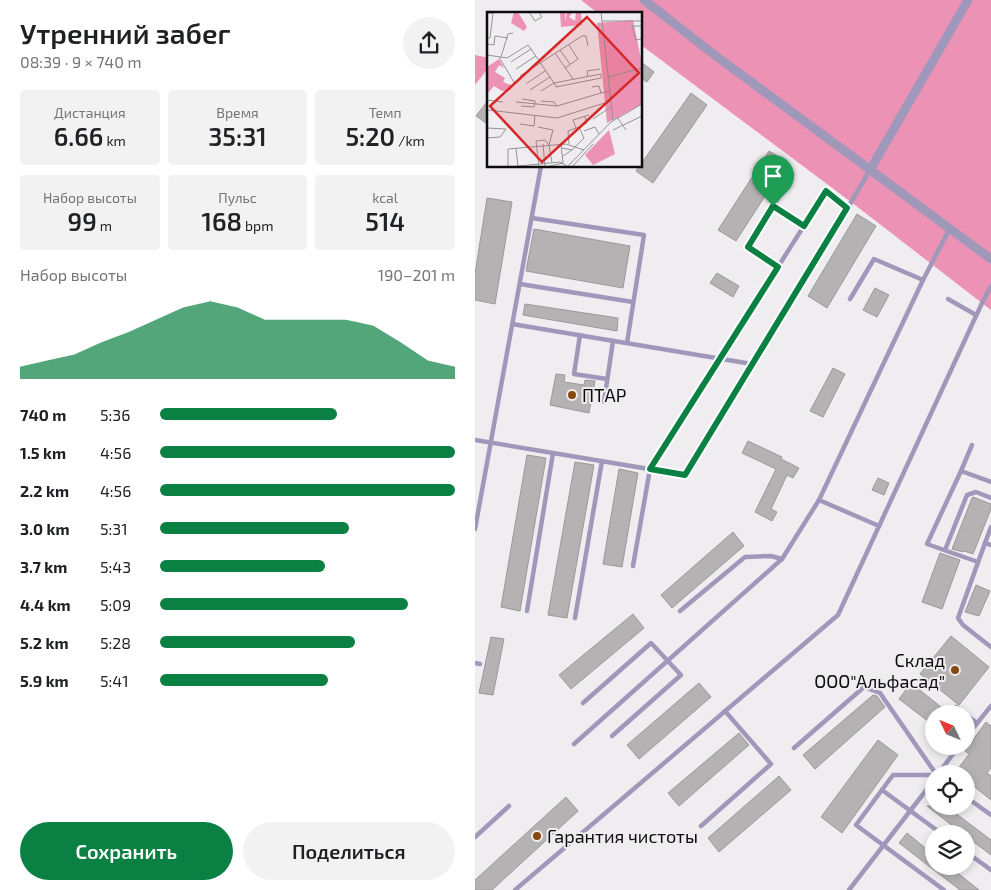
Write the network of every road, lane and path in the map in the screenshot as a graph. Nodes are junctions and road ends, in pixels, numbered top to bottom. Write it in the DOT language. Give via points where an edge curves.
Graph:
graph roads {
  1 [pos="644,0"];
  2 [pos="968,0"];
  3 [pos="541,168"];
  4 [pos="871,170"];
  5 [pos="792,175"];
  6 [pos="773,206"];
  7 [pos="847,208"];
  8 [pos="532,218"];
  9 [pos="804,226"];
  10 [pos="950,228"];
  11 [pos="991,259"];
  12 [pos="778,267"];
  13 [pos="923,280"];
  14 [pos="519,284"];
  15 [pos="991,286"];
  16 [pos="948,298"];
  17 [pos="850,299"];
  18 [pos="633,302"];
  19 [pos="976,315"];
  20 [pos="512,324"];
  21 [pos="580,335"];
  22 [pos="613,341"];
  23 [pos="627,343"];
  24 [pos="720,359"];
  25 [pos="752,364"];
  26 [pos="607,379"];
  27 [pos="604,402"];
  28 [pos="475,440"];
  29 [pos="491,443"];
  30 [pos="971,445"];
  31 [pos="553,453"];
  32 [pos="602,461"];
  33 [pos="650,469"];
  34 [pos="961,471"];
  35 [pos="991,482"];
  36 [pos="991,498"];
  37 [pos="819,500"];
  38 [pos="879,526"];
  39 [pos="991,526"];
  40 [pos="475,529"];
  41 [pos="985,543"];
  42 [pos="991,545"];
  43 [pos="945,550"];
  44 [pos="782,559"];
  45 [pos="978,562"];
  46 [pos="633,566"];
  47 [pos="527,611"];
  48 [pos="680,611"];
  49 [pos="575,618"];
  50 [pos="991,648"];
  51 [pos="668,660"];
  52 [pos="583,703"];
  53 [pos="991,706"];
  54 [pos="725,711"];
  55 [pos="977,723"];
  56 [pos="975,726"];
  57 [pos="612,736"];
  58 [pos="574,744"];
  59 [pos="794,748"];
  60 [pos="952,755"];
  61 [pos="930,765"];
  62 [pos="943,765"];
  63 [pos="925,774"];
  64 [pos="882,790"];
  65 [pos="925,792"];
  66 [pos="975,803"];
  67 [pos="509,806"];
  68 [pos="911,810"];
  69 [pos="991,815"];
  70 [pos="930,825"];
  71 [pos="701,826"];
  72 [pos="475,837"];
  73 [pos="884,845"];
  74 [pos="975,858"];
  75 [pos="991,870"];
  76 [pos="515,890"];
  77 [pos="849,890"];
  78 [pos="944,890"];
  1 -- 4 [label="street"];
  2 -- 4 [label="street"];
  3 -- 8 [label="lane"];
  4 -- 7 [label="lane"];
  4 -- 10 [label="street"];
  5 -- 6 [label="lane"];
  6 -- 9 [label="lane"];
  6 -- 12 [label="lane" via="748,247"];
  7 -- 9 [label="lane" via="826,191"];
  7 -- 25 [label="lane"];
  8 -- 14 [label="lane"];
  8 -- 18 [label="lane" via="644,235"];
  9 -- 12 [label="lane"];
  10 -- 11 [label="street"];
  10 -- 13 [label="lane"];
  12 -- 24 [label="lane"];
  13 -- 17 [label="lane" via="874,259"];
  13 -- 37 [label="lane"];
  14 -- 18 [label="lane"];
  14 -- 20 [label="lane"];
  15 -- 19 [label="lane"];
  16 -- 19 [label="lane"];
  18 -- 23 [label="lane"];
  19 -- 38 [label="lane"];
  20 -- 21 [label="lane"];
  20 -- 29 [label="lane"];
  21 -- 22 [label="lane"];
  21 -- 26 [label="lane" via="574,374"];
  22 -- 23 [label="lane"];
  22 -- 26 [label="lane"];
  23 -- 24 [label="lane"];
  24 -- 25 [label="lane"];
  24 -- 33 [label="lane"];
  25 -- 33 [label="lane" via="685,475"];
  26 -- 27 [label="lane"];
  28 -- 29 [label="lane"];
  29 -- 31 [label="lane"];
  29 -- 40 [label="lane"];
  30 -- 34 [label="lane"];
  31 -- 32 [label="lane"];
  31 -- 47 [label="lane"];
  32 -- 33 [label="lane"];
  32 -- 49 [label="lane"];
  33 -- 46 [label="lane"];
  34 -- 35 [label="lane"];
  34 -- 43 [label="lane" via="927,544"];
  36 -- 43 [label="lane" via="976,492 967,495"];
  37 -- 38 [label="lane"];
  37 -- 44 [label="lane"];
  38 -- 54 [label="lane" via="838,615"];
  39 -- 41 [label="lane"];
  41 -- 42 [label="lane"];
  41 -- 45 [label="lane"];
  43 -- 45 [label="lane"];
  44 -- 48 [label="lane" via="745,557"];
  44 -- 51 [label="lane"];
  45 -- 50 [label="lane" via="959,618"];
  51 -- 52 [label="lane" via="651,643"];
  51 -- 57 [label="lane" via="681,675"];
  51 -- 58 [label="lane"];
  53 -- 55 [label="lane"];
  54 -- 71 [label="lane" via="771,764"];
  54 -- 76 [label="lane"];
  55 -- 56 [label="lane"];
  59 -- 61 [label="lane" via="864,687 880,693"];
  60 -- 62 [label="lane"];
  63 -- 64 [label="lane" via="893,775"];
  64 -- 68 [label="lane"];
  64 -- 73 [label="lane" via="856,824"];
  65 -- 68 [label="lane"];
  66 -- 69 [label="lane"];
  67 -- 72 [label="lane"];
  68 -- 70 [label="lane"];
  68 -- 73 [label="lane"];
  73 -- 77 [label="lane"];
  73 -- 78 [label="lane"];
  74 -- 75 [label="lane"];
}
